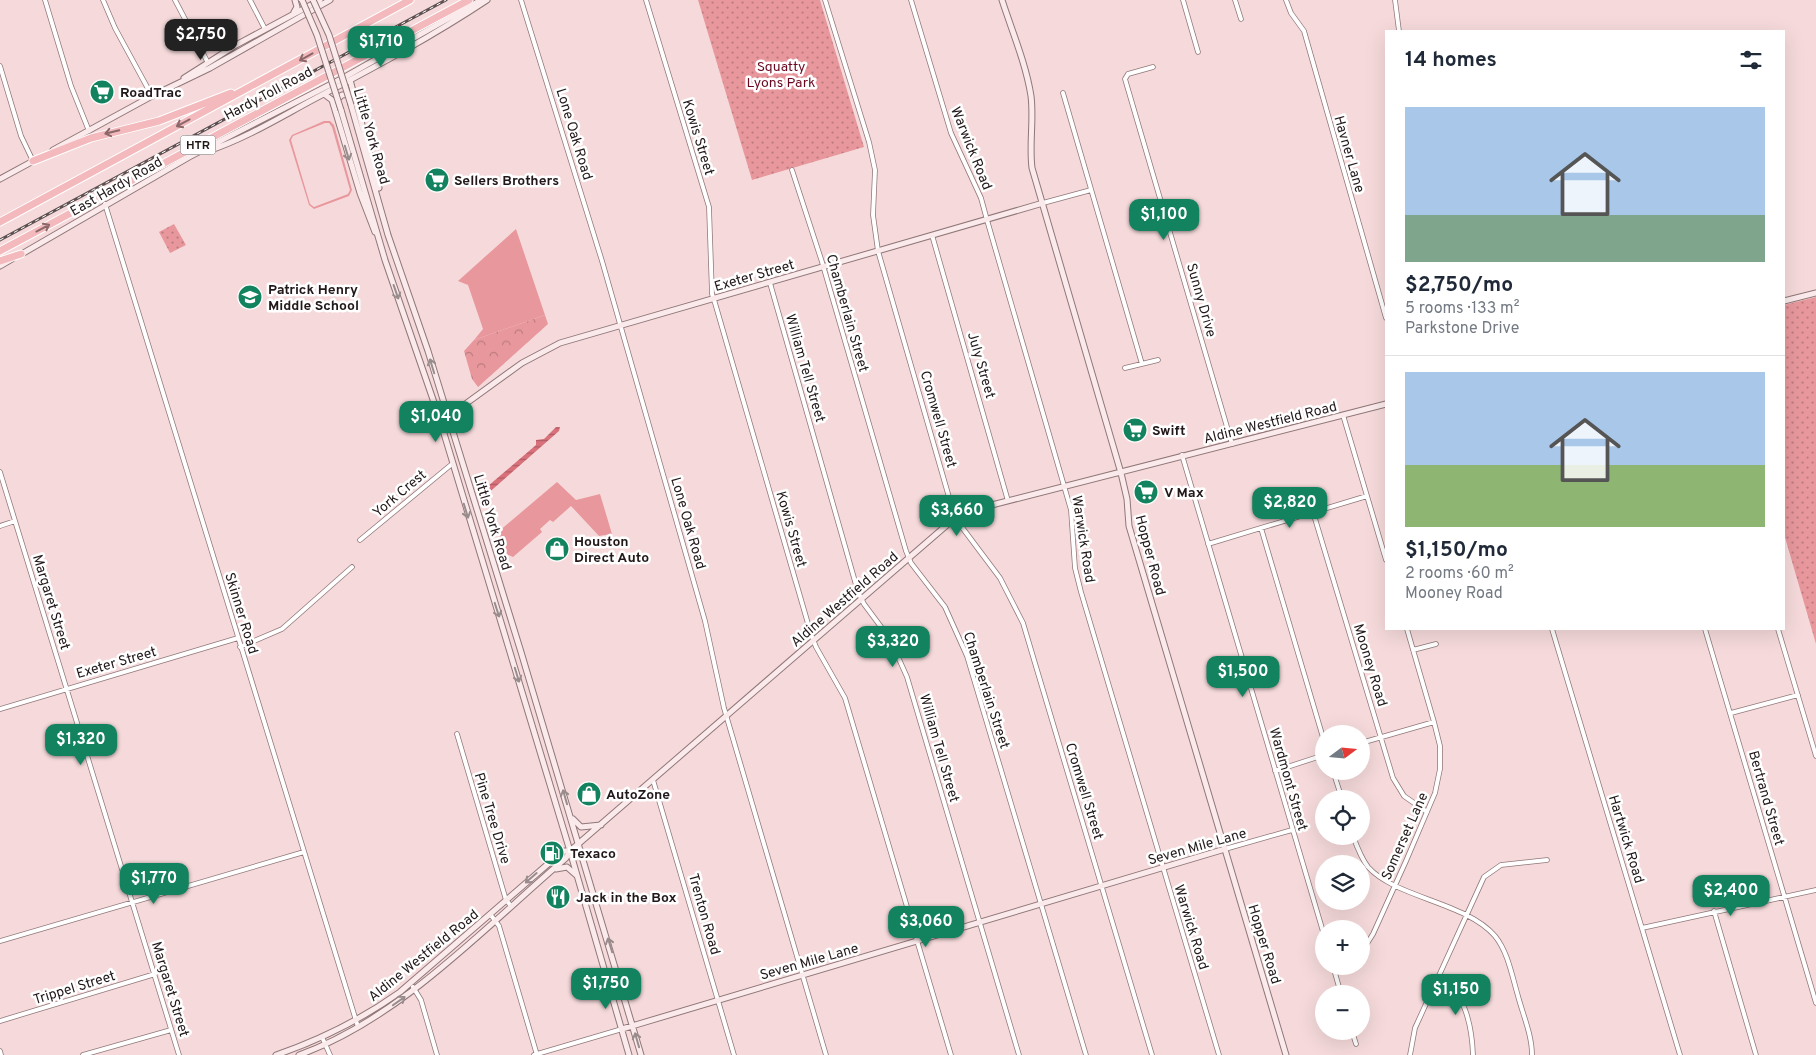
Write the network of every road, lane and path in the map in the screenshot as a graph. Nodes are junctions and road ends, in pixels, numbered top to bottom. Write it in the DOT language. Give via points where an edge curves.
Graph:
graph roads {
  1 [pos="45,0"];
  2 [pos="103,0"];
  3 [pos="175,0"];
  4 [pos="250,0"];
  5 [pos="296,0"];
  6 [pos="302,0"];
  7 [pos="313,0"];
  8 [pos="320,0"];
  9 [pos="330,0"];
  10 [pos="410,0"];
  11 [pos="469,0"];
  12 [pos="481,0"];
  13 [pos="486,0"];
  14 [pos="521,0"];
  15 [pos="646,0"];
  16 [pos="825,0"];
  17 [pos="911,0"];
  18 [pos="1002,0"];
  19 [pos="1183,0"];
  20 [pos="1235,0"];
  21 [pos="1286,0"];
  22 [pos="1394,0"];
  23 [pos="316,7"];
  24 [pos="294,12"];
  25 [pos="307,12"];
  26 [pos="1241,19"];
  27 [pos="265,29"];
  28 [pos="1399,30"];
  29 [pos="1198,52"];
  30 [pos="207,62"];
  31 [pos="0,66"];
  32 [pos="1153,67"];
  33 [pos="273,76"];
  34 [pos="343,78"];
  35 [pos="350,80"];
  36 [pos="333,83"];
  37 [pos="176,84"];
  38 [pos="1063,93"];
  39 [pos="324,94"];
  40 [pos="152,96"];
  41 [pos="355,97"];
  42 [pos="334,106"];
  43 [pos="89,130"];
  44 [pos="190,157"];
  45 [pos="34,161"];
  46 [pos="792,170"];
  47 [pos="0,179"];
  48 [pos="1091,190"];
  49 [pos="1043,203"];
  50 [pos="105,204"];
  51 [pos="987,220"];
  52 [pos="0,222"];
  53 [pos="388,235"];
  54 [pos="932,236"];
  55 [pos="379,238"];
  56 [pos="392,246"];
  57 [pos="382,249"];
  58 [pos="0,251"];
  59 [pos="878,251"];
  60 [pos="21,254"];
  61 [pos="0,261"];
  62 [pos="0,266"];
  63 [pos="823,267"];
  64 [pos="770,283"];
  65 [pos="1816,293"];
  66 [pos="714,298"];
  67 [pos="1785,301"];
  68 [pos="1385,314"];
  69 [pos="621,326"];
  70 [pos="428,351"];
  71 [pos="417,354"];
  72 [pos="1158,360"];
  73 [pos="1142,364"];
  74 [pos="1126,368"];
  75 [pos="1385,404"];
  76 [pos="447,412"];
  77 [pos="1343,415"];
  78 [pos="438,417"];
  79 [pos="1232,444"];
  80 [pos="1182,455"];
  81 [pos="452,464"];
  82 [pos="0,472"];
  83 [pos="1121,473"];
  84 [pos="1064,487"];
  85 [pos="1367,496"];
  86 [pos="1008,501"];
  87 [pos="1313,512"];
  88 [pos="955,518"];
  89 [pos="16,521"];
  90 [pos="0,526"];
  91 [pos="1262,528"];
  92 [pos="360,540"];
  93 [pos="1208,544"];
  94 [pos="909,557"];
  95 [pos="1385,557"];
  96 [pos="352,567"];
  97 [pos="861,599"];
  98 [pos="513,625"];
  99 [pos="503,629"];
  100 [pos="1407,630"];
  101 [pos="1552,630"];
  102 [pos="1705,630"];
  103 [pos="1778,630"];
  104 [pos="238,638"];
  105 [pos="813,641"];
  106 [pos="1436,644"];
  107 [pos="240,647"];
  108 [pos="1413,650"];
  109 [pos="67,688"];
  110 [pos="1798,695"];
  111 [pos="0,708"];
  112 [pos="1731,713"];
  113 [pos="727,717"];
  114 [pos="1434,722"];
  115 [pos="1319,725"];
  116 [pos="457,734"];
  117 [pos="1381,738"];
  118 [pos="1370,741"];
  119 [pos="1816,756"];
  120 [pos="1315,758"];
  121 [pos="1275,771"];
  122 [pos="653,780"];
  123 [pos="1427,812"];
  124 [pos="570,814"];
  125 [pos="601,825"];
  126 [pos="1292,830"];
  127 [pos="579,843"];
  128 [pos="1357,845"];
  129 [pos="1225,849"];
  130 [pos="570,851"];
  131 [pos="304,852"];
  132 [pos="1547,860"];
  133 [pos="1163,868"];
  134 [pos="553,870"];
  135 [pos="577,876"];
  136 [pos="1395,884"];
  137 [pos="1102,886"];
  138 [pos="1816,890"];
  139 [pos="1785,897"];
  140 [pos="506,900"];
  141 [pos="132,902"];
  142 [pos="1040,904"];
  143 [pos="510,906"];
  144 [pos="1714,911"];
  145 [pos="490,914"];
  146 [pos="1465,915"];
  147 [pos="495,920"];
  148 [pos="1319,920"];
  149 [pos="979,922"];
  150 [pos="1642,928"];
  151 [pos="1370,939"];
  152 [pos="0,941"];
  153 [pos="917,941"];
  154 [pos="155,974"];
  155 [pos="803,975"];
  156 [pos="1438,976"];
  157 [pos="410,983"];
  158 [pos="415,989"];
  159 [pos="717,1000"];
  160 [pos="1816,1003"];
  161 [pos="356,1020"];
  162 [pos="0,1021"];
  163 [pos="633,1026"];
  164 [pos="358,1027"];
  165 [pos="622,1029"];
  166 [pos="171,1030"];
  167 [pos="336,1030"];
  168 [pos="322,1037"];
  169 [pos="340,1037"];
  170 [pos="1355,1040"];
  171 [pos="326,1044"];
  172 [pos="1356,1044"];
  173 [pos="0,1051"];
  174 [pos="1,1055"];
  175 [pos="83,1055"];
  176 [pos="179,1055"];
  177 [pos="276,1055"];
  178 [pos="299,1055"];
  179 [pos="330,1055"];
  180 [pos="437,1055"];
  181 [pos="536,1055"];
  182 [pos="629,1055"];
  183 [pos="642,1055"];
  184 [pos="734,1055"];
  185 [pos="826,1055"];
  186 [pos="952,1055"];
  187 [pos="1019,1055"];
  188 [pos="1086,1055"];
  189 [pos="1152,1055"];
  190 [pos="1219,1055"];
  191 [pos="1286,1055"];
  192 [pos="1410,1055"];
  193 [pos="1472,1055"];
  194 [pos="1532,1055"];
  195 [pos="1680,1055"];
  196 [pos="1756,1055"];
  1 -- 43 [label="street" via="71,86"];
  2 -- 40 [label="street"];
  3 -- 30 [label="street"];
  4 -- 27 [label="street"];
  5 -- 6 [label="main road"];
  5 -- 24 [label="main road"];
  6 -- 25 [label="main road, Little York Road, bridge"];
  7 -- 23 [label="main road, Little York Road, bridge"];
  8 -- 24 [label="main road"];
  9 -- 23 [label="main road"];
  10 -- 33 [label="highway, Hardy Toll Road / HTR, one-way"];
  58 -- 11 [label="highway, Hardy Toll Road / HTR, one-way"];
  12 -- 34 [label="main road, East Hardy Road"];
  13 -- 35 [label="main road" via="445,28"];
  14 -- 69 [label="street, Lone Oak Road"];
  15 -- 66 [label="street, Kowis Street" via="709,207"];
  16 -- 59 [label="street, Cromwell Street" via="875,170 873,215"];
  17 -- 51 [label="street, Warwick Road" via="951,133 981,198"];
  18 -- 49 [label="main road, Hopper Road" via="1031,96 1029,149"];
  19 -- 29 [label="street"];
  20 -- 26 [label="street"];
  21 -- 68 [label="street, Havner Lane" via="1304,31"];
  22 -- 28 [label="street"];
  23 -- 25 [label="main road, bridge"];
  23 -- 34 [label="main road, Little York Road, bridge"];
  24 -- 27 [label="main road"];
  25 -- 36 [label="main road, Little York Road, bridge"];
  25 -- 37 [label="main road"];
  27 -- 30 [label="main road"];
  30 -- 37 [label="main road"];
  31 -- 45 [label="street" via="21,136"];
  32 -- 79 [label="street, Sunny Drive" via="1128,74 1126,79"];
  33 -- 45 [label="highway, one-way" via="170,117 91,138"];
  33 -- 52 [label="highway, Hardy Toll Road / HTR, one-way"];
  34 -- 36 [label="main road, East Hardy Road, bridge"];
  34 -- 53 [label="main road, Little York Road, bridge"];
  35 -- 39 [label="main road"];
  35 -- 41 [label="main road"];
  36 -- 44 [label="main road, East Hardy Road"];
  36 -- 55 [label="main road, Little York Road, bridge"];
  37 -- 40 [label="main road"];
  38 -- 48 [label="street"];
  39 -- 42 [label="main road"];
  39 -- 44 [label="main road" via="235,141"];
  40 -- 43 [label="main road"];
  41 -- 42 [label="main road" via="342,95"];
  41 -- 53 [label="main road" via="375,169"];
  42 -- 55 [label="main road, one-way" via="370,222"];
  43 -- 45 [label="main road"];
  44 -- 50 [label="main road, East Hardy Road"];
  45 -- 47 [label="main road"];
  46 -- 63 [label="street, Chamberlain Street"];
  48 -- 49 [label="street, Exeter Street"];
  48 -- 73 [label="street"];
  49 -- 51 [label="main road, Exeter Street"];
  49 -- 83 [label="main road, Hopper Road"];
  50 -- 60 [label="main road, East Hardy Road"];
  50 -- 104 [label="street, Skinner Road"];
  51 -- 54 [label="main road, Exeter Street"];
  51 -- 84 [label="street, Warwick Road"];
  53 -- 56 [label="main road, Little York Road"];
  54 -- 59 [label="main road, Exeter Street"];
  54 -- 86 [label="street, July Street"];
  55 -- 57 [label="main road, Little York Road"];
  56 -- 57 [label="main road"];
  56 -- 70 [label="main road, Little York Road"];
  57 -- 71 [label="main road, Little York Road, one-way"];
  59 -- 63 [label="main road, Exeter Street"];
  59 -- 88 [label="street, Cromwell Street"];
  60 -- 61 [label="highway"];
  60 -- 62 [label="main road, East Hardy Road"];
  63 -- 64 [label="main road, Exeter Street"];
  63 -- 94 [label="street, Chamberlain Street"];
  64 -- 66 [label="main road, Exeter Street"];
  64 -- 97 [label="street, William Tell Street"];
  65 -- 67 [label="main road"];
  66 -- 69 [label="main road, Exeter Street"];
  66 -- 105 [label="street, Kowis Street"];
  69 -- 76 [label="main road, Exeter Street" via="549,348 522,363 464,405"];
  69 -- 113 [label="street, Lone Oak Road" via="705,621"];
  70 -- 71 [label="main road"];
  76 -- 70 [label="main road, Little York Road, one-way"];
  71 -- 78 [label="main road, Little York Road"];
  72 -- 73 [label="street"];
  73 -- 74 [label="street"];
  75 -- 77 [label="main road, Aldine Westfield Road"];
  76 -- 78 [label="main road, Exeter Street"];
  76 -- 98 [label="main road, Little York Road"];
  77 -- 79 [label="main road, Aldine Westfield Road"];
  77 -- 85 [label="street"];
  78 -- 81 [label="main road, Little York Road"];
  79 -- 80 [label="main road, Aldine Westfield Road"];
  80 -- 83 [label="main road, Aldine Westfield Road"];
  80 -- 93 [label="street, Wardmont Street"];
  81 -- 92 [label="street, York Crest"];
  81 -- 99 [label="main road, Little York Road, one-way"];
  82 -- 89 [label="street, Margaret Street"];
  83 -- 84 [label="main road, Aldine Westfield Road"];
  83 -- 129 [label="main road, Hopper Road" via="1129,526"];
  84 -- 86 [label="main road, Aldine Westfield Road"];
  84 -- 133 [label="street, Warwick Road" via="1071,510 1075,568 1081,592"];
  85 -- 87 [label="street"];
  85 -- 95 [label="street"];
  86 -- 88 [label="main road, Aldine Westfield Road"];
  87 -- 91 [label="street"];
  87 -- 117 [label="street, Mooney Road"];
  88 -- 94 [label="main road, Aldine Westfield Road"];
  88 -- 137 [label="street, Cromwell Street" via="1000,578 1023,622"];
  89 -- 90 [label="street"];
  89 -- 109 [label="street, Margaret Street"];
  91 -- 93 [label="street"];
  91 -- 115 [label="street"];
  93 -- 121 [label="street, Wardmont Street"];
  94 -- 97 [label="main road, Aldine Westfield Road"];
  94 -- 142 [label="street, Chamberlain Street" via="945,607 967,656"];
  96 -- 107 [label="street" via="282,629"];
  97 -- 105 [label="main road, Aldine Westfield Road"];
  97 -- 149 [label="street, William Tell Street" via="890,639 907,677"];
  98 -- 99 [label="main road"];
  124 -- 98 [label="main road, Little York Road, one-way"];
  99 -- 130 [label="main road, Little York Road, one-way"];
  100 -- 108 [label="street, Somerset Lane"];
  101 -- 150 [label="street, Hartwick Road"];
  102 -- 112 [label="street, Bertrand Street"];
  103 -- 110 [label="street"];
  104 -- 107 [label="street, Skinner Road"];
  104 -- 109 [label="street, Exeter Street"];
  105 -- 113 [label="main road, Aldine Westfield Road"];
  105 -- 153 [label="street, Kowis Street" via="845,698"];
  106 -- 108 [label="street"];
  107 -- 131 [label="street, Skinner Road"];
  108 -- 114 [label="street, Somerset Lane"];
  109 -- 111 [label="street, Exeter Street"];
  109 -- 141 [label="street, Margaret Street"];
  110 -- 112 [label="street"];
  110 -- 119 [label="street"];
  112 -- 139 [label="street, Bertrand Street"];
  113 -- 122 [label="main road, Aldine Westfield Road"];
  113 -- 155 [label="street, Lone Oak Road"];
  114 -- 117 [label="street"];
  114 -- 123 [label="street, Somerset Lane" via="1440,746 1440,768"];
  116 -- 140 [label="street, Pine Tree Drive"];
  117 -- 118 [label="street"];
  117 -- 123 [label="street, Mooney Road" via="1400,792"];
  120 -- 121 [label="street"];
  121 -- 126 [label="street, Wardmont Street"];
  122 -- 125 [label="main road, Aldine Westfield Road"];
  122 -- 159 [label="street, Trenton Road"];
  123 -- 136 [label="street, Somerset Lane"];
  124 -- 125 [label="main road" via="581,827"];
  124 -- 127 [label="main road, Little York Road"];
  125 -- 127 [label="main road, Aldine Westfield Road"];
  126 -- 129 [label="street, Seven Mile Lane"];
  126 -- 148 [label="street, Wardmont Street"];
  127 -- 130 [label="main road, Aldine Westfield Road"];
  163 -- 127 [label="main road, Little York Road, one-way"];
  128 -- 136 [label="street" via="1368,867"];
  129 -- 133 [label="main road, Seven Mile Lane"];
  129 -- 191 [label="main road, Hopper Road"];
  130 -- 134 [label="main road, Aldine Westfield Road"];
  130 -- 135 [label="main road, Little York Road"];
  130 -- 140 [label="main road, Aldine Westfield Road, one-way" via="564,851"];
  131 -- 141 [label="street"];
  131 -- 161 [label="street, Skinner Road"];
  132 -- 146 [label="street" via="1501,865 1493,869 1480,883"];
  133 -- 137 [label="main road, Seven Mile Lane"];
  133 -- 190 [label="street, Warwick Road"];
  134 -- 135 [label="main road" via="567,867"];
  134 -- 143 [label="main road, Aldine Westfield Road"];
  135 -- 165 [label="main road, Little York Road"];
  136 -- 146 [label="street"];
  136 -- 151 [label="street, Somerset Lane"];
  137 -- 142 [label="main road, Seven Mile Lane"];
  137 -- 189 [label="street, Cromwell Street"];
  138 -- 139 [label="street"];
  139 -- 144 [label="street"];
  139 -- 160 [label="street, Bertrand Street"];
  140 -- 143 [label="street, Pine Tree Drive"];
  140 -- 145 [label="main road, Aldine Westfield Road"];
  141 -- 152 [label="street"];
  141 -- 154 [label="street, Margaret Street"];
  142 -- 149 [label="main road, Seven Mile Lane"];
  142 -- 188 [label="street, Chamberlain Street"];
  143 -- 147 [label="main road, Aldine Westfield Road"];
  144 -- 150 [label="street"];
  144 -- 196 [label="street"];
  145 -- 147 [label="street"];
  145 -- 157 [label="main road, Aldine Westfield Road"];
  146 -- 156 [label="street"];
  146 -- 194 [label="street" via="1492,932 1502,946"];
  147 -- 158 [label="main road, Aldine Westfield Road"];
  147 -- 181 [label="street"];
  149 -- 153 [label="main road, Seven Mile Lane"];
  149 -- 187 [label="street, William Tell Street"];
  150 -- 195 [label="street, Hartwick Road"];
  153 -- 155 [label="main road, Seven Mile Lane"];
  153 -- 186 [label="street, Kowis Street"];
  154 -- 162 [label="street, Trippel Street"];
  154 -- 166 [label="street, Margaret Street"];
  155 -- 159 [label="main road, Seven Mile Lane"];
  155 -- 185 [label="street, Lone Oak Road"];
  156 -- 192 [label="street" via="1415,1028"];
  156 -- 193 [label="street" via="1451,985 1461,1001"];
  157 -- 158 [label="street"];
  157 -- 161 [label="main road, Aldine Westfield Road"];
  164 -- 158 [label="main road, Aldine Westfield Road, one-way"];
  158 -- 180 [label="street"];
  159 -- 163 [label="main road, Seven Mile Lane"];
  159 -- 184 [label="street, Trenton Road"];
  161 -- 164 [label="street, Skinner Road"];
  161 -- 167 [label="main road, Aldine Westfield Road"];
  163 -- 165 [label="main road, Seven Mile Lane"];
  183 -- 163 [label="main road, Little York Road, one-way"];
  164 -- 169 [label="main road, Aldine Westfield Road"];
  165 -- 181 [label="street, Seven Mile Lane"];
  165 -- 182 [label="main road, Little York Road"];
  166 -- 175 [label="street"];
  166 -- 176 [label="street, Margaret Street"];
  167 -- 168 [label="main road, Aldine Westfield Road"];
  167 -- 169 [label="main road"];
  168 -- 171 [label="street"];
  168 -- 177 [label="main road, Aldine Westfield Road"];
  169 -- 171 [label="main road, Aldine Westfield Road"];
  170 -- 172 [label="street"];
  171 -- 178 [label="main road, Aldine Westfield Road"];
  171 -- 179 [label="street"];
  173 -- 174 [label="street"];
}
